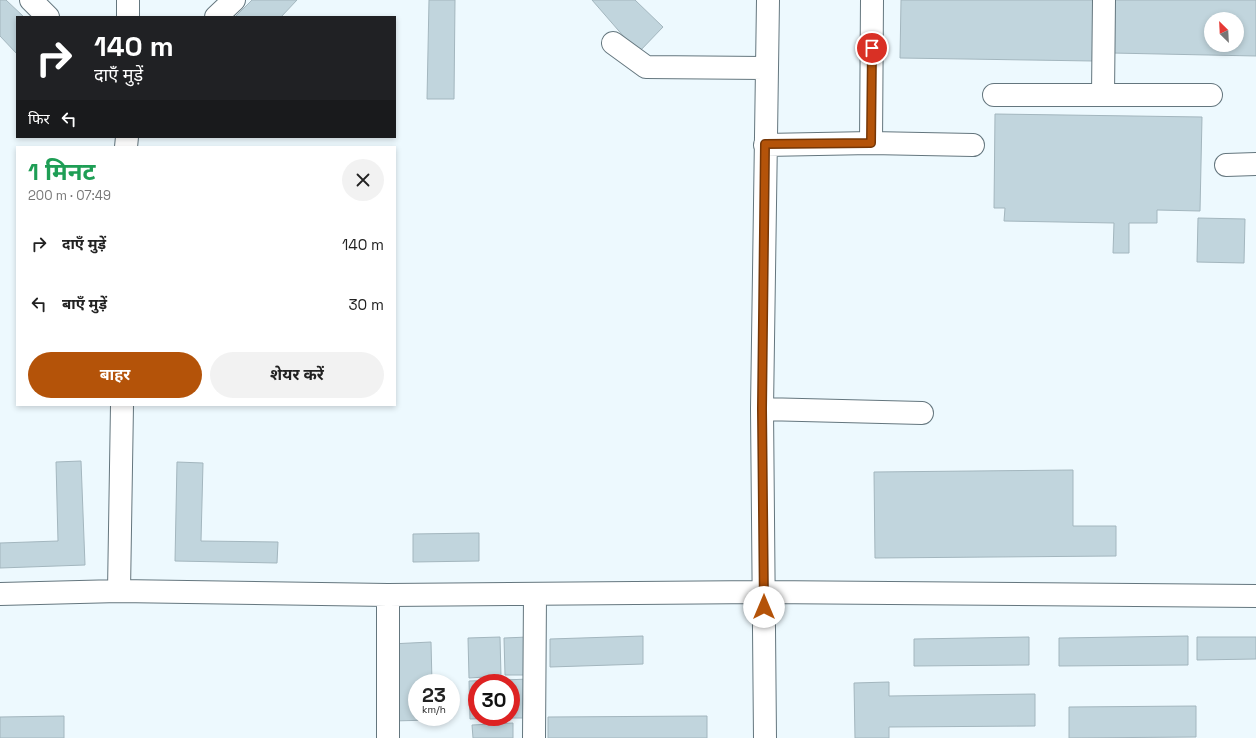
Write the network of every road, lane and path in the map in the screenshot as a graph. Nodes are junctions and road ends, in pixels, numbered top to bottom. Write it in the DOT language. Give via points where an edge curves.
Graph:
graph roads {
  1 [pos="31,0"];
  2 [pos="128,0"];
  3 [pos="234,0"];
  4 [pos="768,0"];
  5 [pos="872,0"];
  6 [pos="1104,0"];
  7 [pos="47,16"];
  8 [pos="128,16"];
  9 [pos="217,16"];
  10 [pos="613,43"];
  11 [pos="766,68"];
  12 [pos="1103,94"];
  13 [pos="994,95"];
  14 [pos="1211,95"];
  15 [pos="871,143"];
  16 [pos="765,144"];
  17 [pos="973,145"];
  18 [pos="1256,164"];
  19 [pos="1226,165"];
  20 [pos="122,406"];
  21 [pos="762,409"];
  22 [pos="922,413"];
  23 [pos="119,590"];
  24 [pos="763,592"];
  25 [pos="0,594"];
  26 [pos="535,594"];
  27 [pos="388,595"];
  28 [pos="1256,596"];
  29 [pos="388,738"];
  30 [pos="534,738"];
  31 [pos="765,738"];
  1 -- 7 [label="street"];
  2 -- 8 [label="street"];
  3 -- 9 [label="street"];
  4 -- 11 [label="street"];
  5 -- 15 [label="street"];
  6 -- 12 [label="street"];
  10 -- 11 [label="street" via="646,67"];
  11 -- 16 [label="street"];
  12 -- 13 [label="street"];
  12 -- 14 [label="street"];
  15 -- 16 [label="street"];
  15 -- 17 [label="street"];
  16 -- 21 [label="street"];
  18 -- 19 [label="street"];
  20 -- 23 [label="street"];
  21 -- 22 [label="street"];
  21 -- 24 [label="street"];
  23 -- 25 [label="street"];
  23 -- 27 [label="street"];
  24 -- 26 [label="street"];
  24 -- 28 [label="street"];
  24 -- 31 [label="street"];
  26 -- 27 [label="street"];
  26 -- 30 [label="street"];
  27 -- 29 [label="street"];
}
